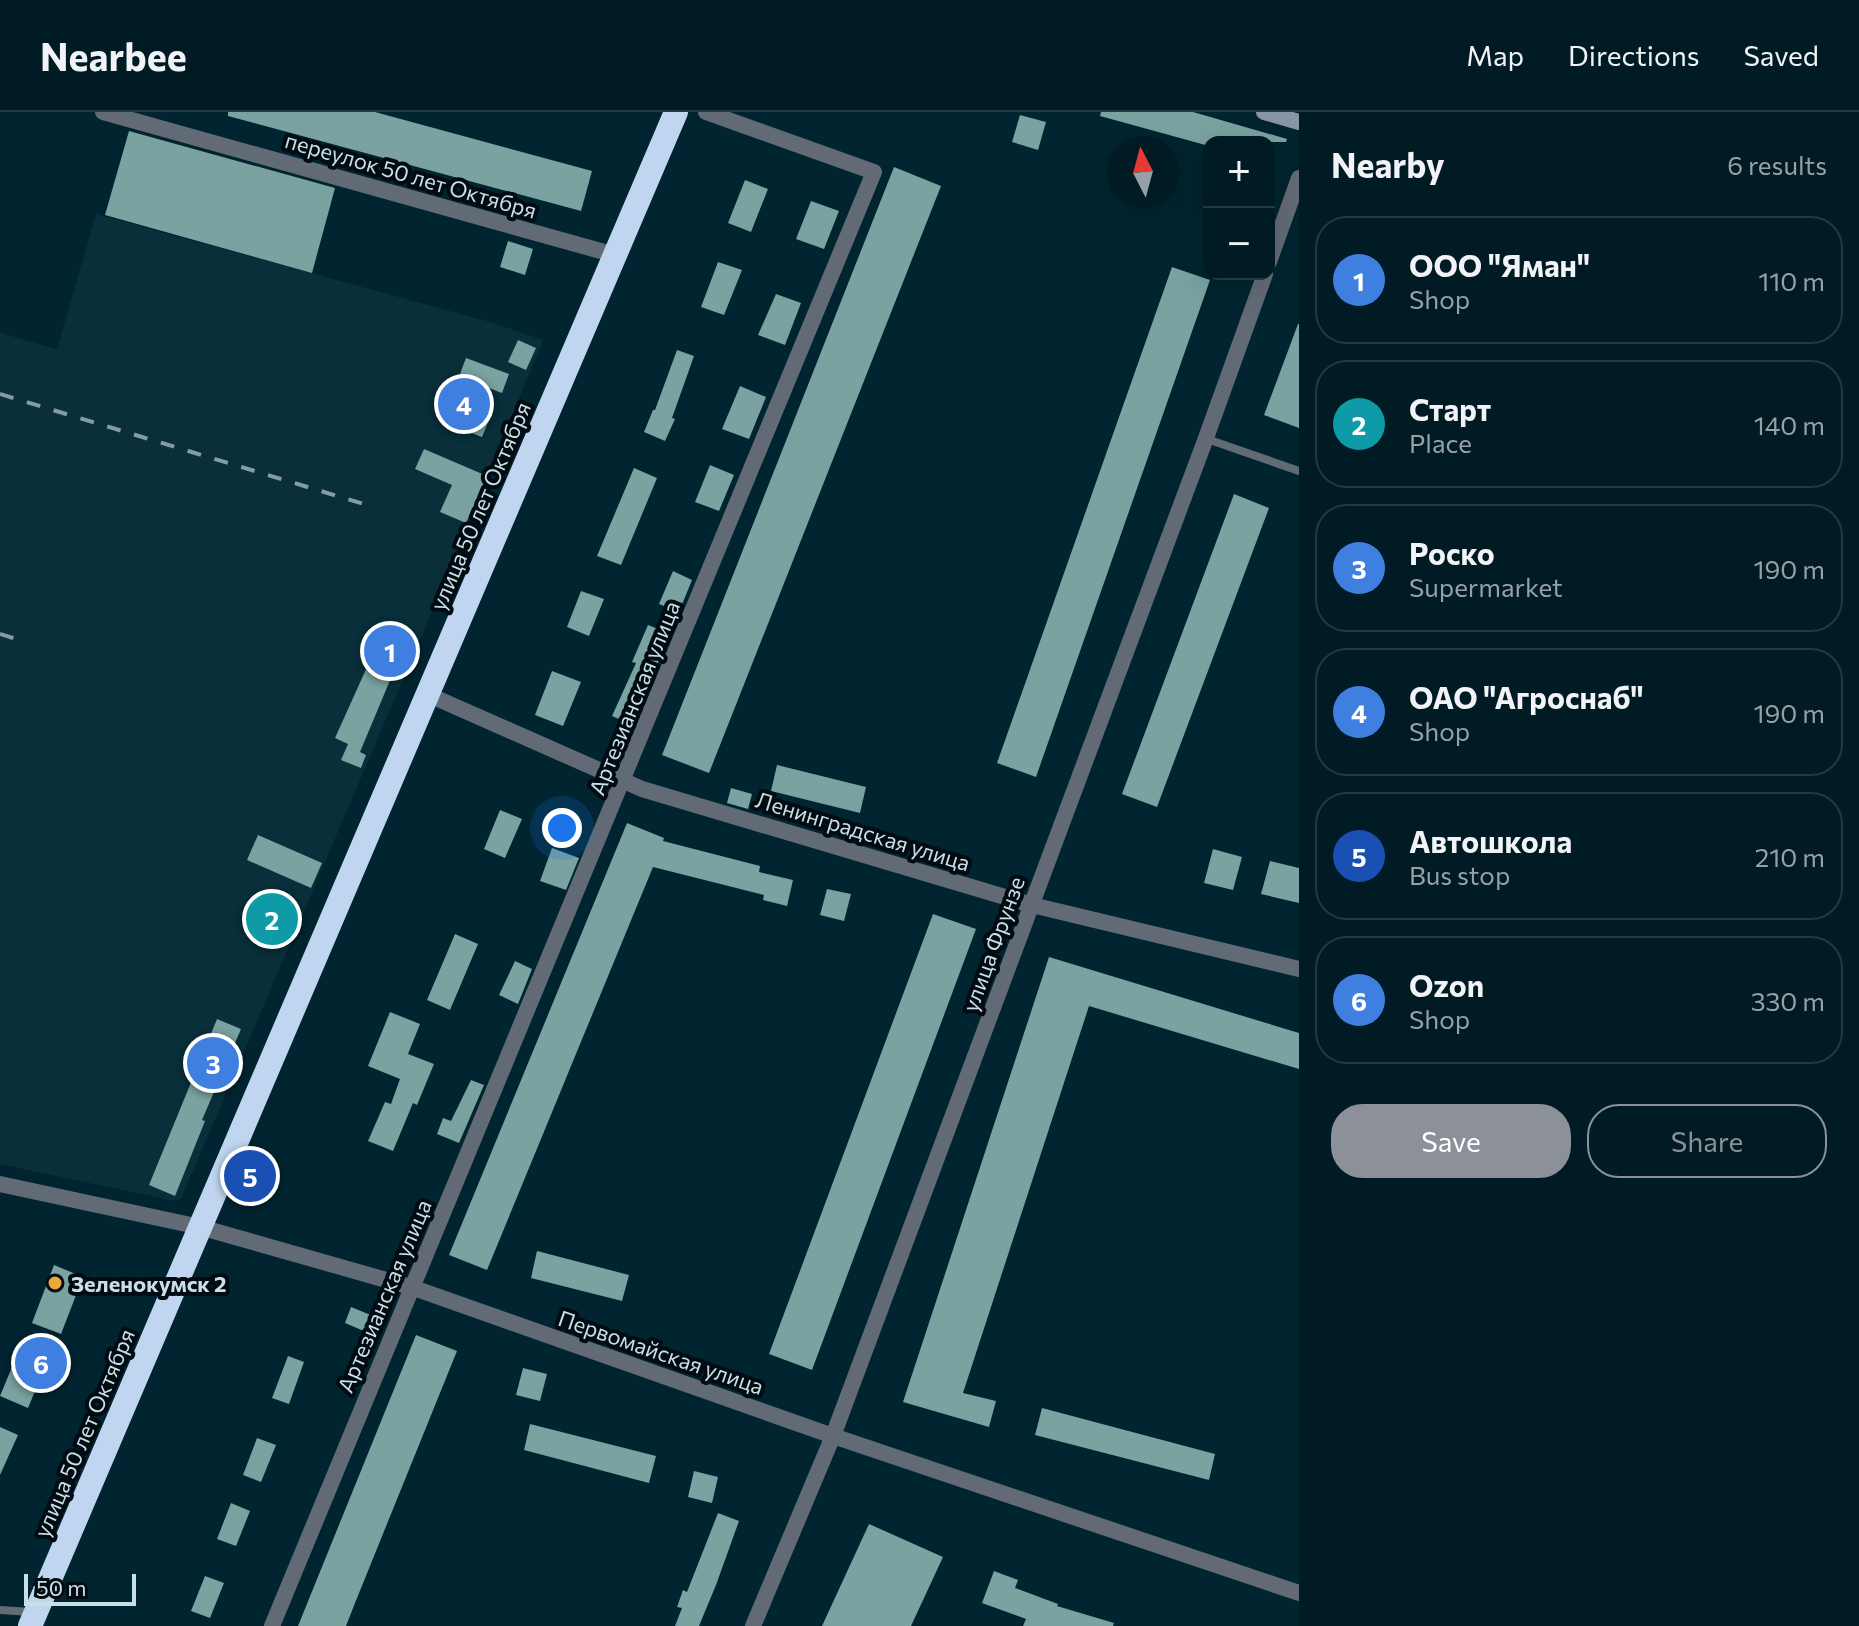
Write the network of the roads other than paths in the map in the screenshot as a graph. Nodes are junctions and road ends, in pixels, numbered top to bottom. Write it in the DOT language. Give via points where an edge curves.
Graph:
graph roads {
  1 [pos="103,112"];
  2 [pos="676,112"];
  3 [pos="706,112"];
  4 [pos="1264,112"];
  5 [pos="1299,122"];
  6 [pos="1299,178"];
  7 [pos="1275,245"];
  8 [pos="615,255"];
  9 [pos="1263,280"];
  10 [pos="1206,438"];
  11 [pos="1299,471"];
  12 [pos="427,694"];
  13 [pos="624,782"];
  14 [pos="1032,905"];
  15 [pos="1299,969"];
  16 [pos="0,1184"];
  17 [pos="200,1227"];
  18 [pos="411,1287"];
  19 [pos="833,1436"];
  20 [pos="1299,1593"];
  21 [pos="0,1610"];
  22 [pos="33,1619"];
  23 [pos="272,1626"];
  24 [pos="753,1626"];
  1 -- 8 [label="street, переулок 50 лет Октября"];
  2 -- 8 [label="highway, улица 50 лет Октября"];
  3 -- 13 [label="street, Артезианская улица" via="874,172"];
  4 -- 5 [label="street"];
  6 -- 7 [label="street"];
  8 -- 12 [label="highway, улица 50 лет Октября"];
  9 -- 10 [label="street, улица Фрунзе"];
  10 -- 11 [label="lane"];
  10 -- 14 [label="street, улица Фрунзе"];
  12 -- 13 [label="street, Ленинградская улица"];
  12 -- 17 [label="highway, улица 50 лет Октября"];
  13 -- 14 [label="street, Ленинградская улица"];
  13 -- 18 [label="street, Артезианская улица"];
  14 -- 15 [label="street, Ленинградская улица"];
  14 -- 19 [label="street, улица Фрунзе"];
  16 -- 17 [label="street, Первомайская улица"];
  17 -- 18 [label="street, Первомайская улица"];
  17 -- 22 [label="highway, улица 50 лет Октября"];
  18 -- 19 [label="street, Первомайская улица"];
  18 -- 23 [label="street, Артезианская улица"];
  19 -- 20 [label="street, Первомайская улица"];
  19 -- 24 [label="street, улица Фрунзе"];
  21 -- 22 [label="lane"];
}
